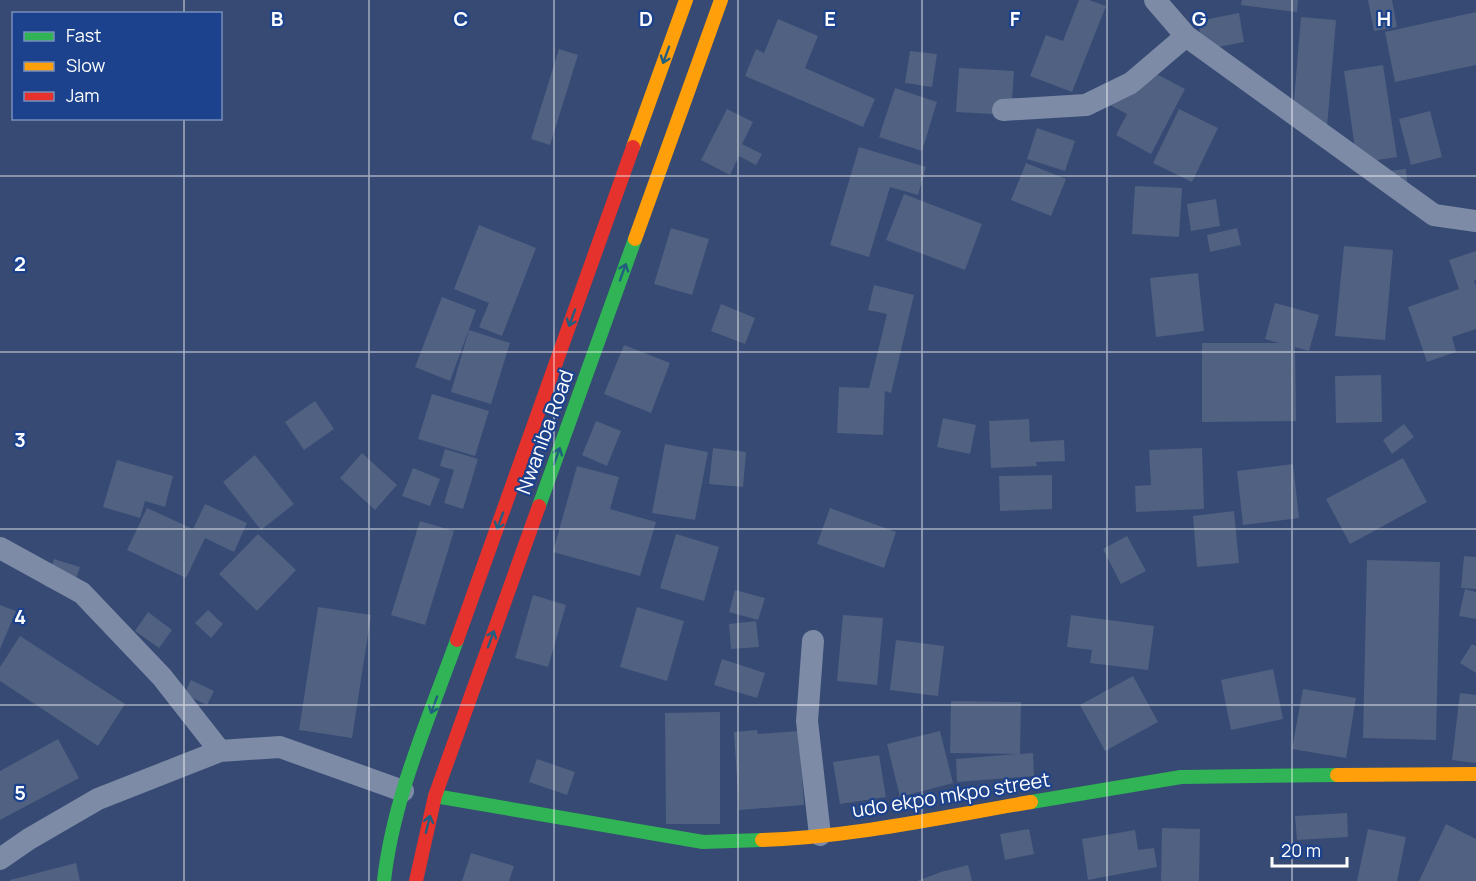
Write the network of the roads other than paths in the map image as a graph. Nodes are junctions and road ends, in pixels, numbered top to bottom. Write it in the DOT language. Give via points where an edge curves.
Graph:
graph roads {
  1 [pos="686,0"];
  2 [pos="721,0"];
  3 [pos="1155,0"];
  4 [pos="1186,36"];
  5 [pos="1003,110"];
  6 [pos="1476,221"];
  7 [pos="0,548"];
  8 [pos="813,641"];
  9 [pos="219,751"];
  10 [pos="1476,774"];
  11 [pos="403,791"];
  12 [pos="435,796"];
  13 [pos="820,835"];
  14 [pos="0,859"];
  15 [pos="384,881"];
  16 [pos="416,881"];
  1 -- 11 [label="main road, one-way"];
  12 -- 2 [label="main road, Nwaniba Road, one-way"];
  3 -- 4 [label="street"];
  4 -- 5 [label="street" via="1131,83 1086,105"];
  4 -- 6 [label="street" via="1434,215"];
  7 -- 9 [label="street" via="82,593 162,676"];
  8 -- 13 [label="street" via="807,721"];
  9 -- 11 [label="street" via="280,747"];
  9 -- 14 [label="street" via="98,799"];
  10 -- 13 [label="main road, udo ekpo mkpo street" via="1181,777"];
  11 -- 15 [label="main road"];
  12 -- 13 [label="main road, udo ekpo mkpo street" via="703,842"];
  16 -- 12 [label="main road, Nwaniba Road, one-way"];
}
